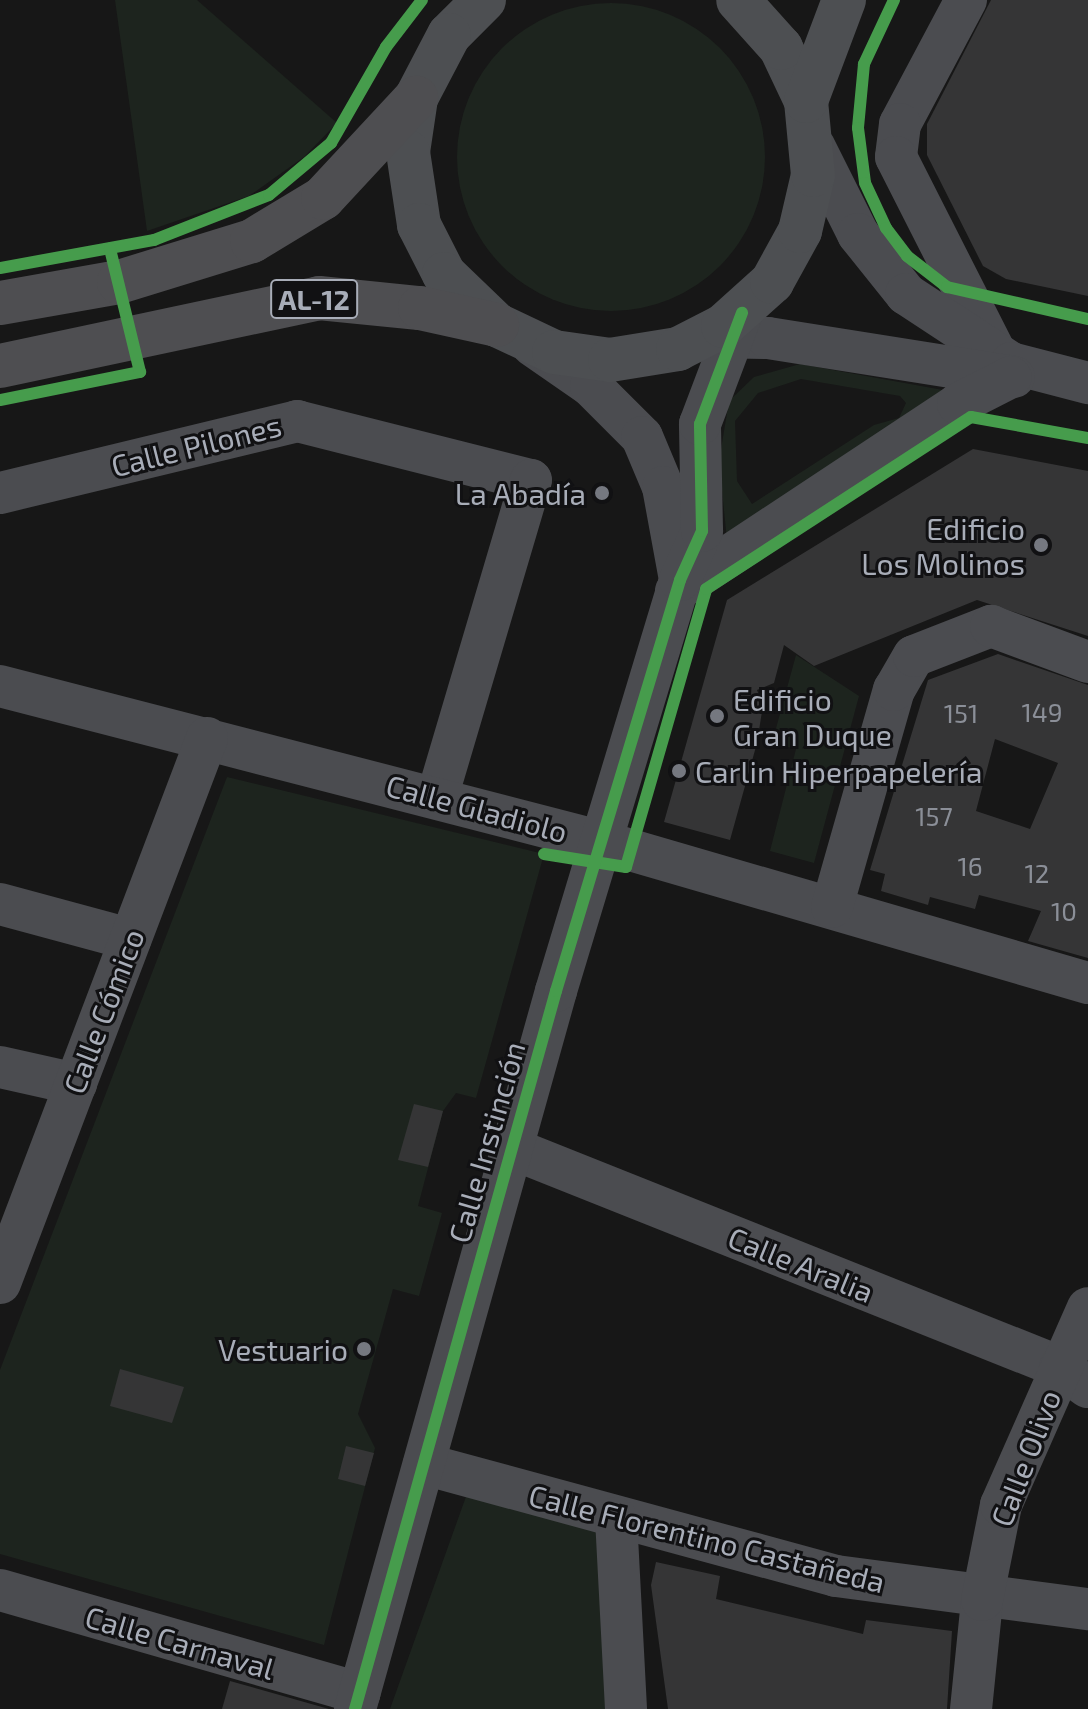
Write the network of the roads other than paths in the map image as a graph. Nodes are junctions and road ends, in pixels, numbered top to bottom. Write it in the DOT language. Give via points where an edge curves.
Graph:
graph roads {
  1 [pos="484,0"];
  2 [pos="738,0"];
  3 [pos="844,0"];
  4 [pos="966,0"];
  5 [pos="416,98"];
  6 [pos="806,101"];
  7 [pos="814,146"];
  8 [pos="0,303"];
  9 [pos="726,329"];
  10 [pos="512,334"];
  11 [pos="0,366"];
  12 [pos="1004,367"];
  13 [pos="1078,381"];
  14 [pos="0,493"];
  15 [pos="678,586"];
  16 [pos="1088,662"];
  17 [pos="0,686"];
  18 [pos="207,738"];
  19 [pos="437,797"];
  20 [pos="603,842"];
  21 [pos="0,904"];
  22 [pos="832,907"];
  23 [pos="130,939"];
  24 [pos="1088,983"];
  25 [pos="0,1067"];
  26 [pos="76,1084"];
  27 [pos="511,1148"];
  28 [pos="0,1283"];
  29 [pos="1088,1308"];
  30 [pos="1074,1377"];
  31 [pos="424,1464"];
  32 [pos="616,1518"];
  33 [pos="0,1590"];
  34 [pos="982,1600"];
  35 [pos="1088,1609"];
  36 [pos="358,1701"];
  37 [pos="626,1709"];
  38 [pos="971,1709"];
  1 -- 5 [label="main road" via="449,35"];
  2 -- 6 [label="main road" via="781,48"];
  3 -- 6 [label="main road"];
  4 -- 12 [label="street" via="900,124 896,157"];
  5 -- 8 [label="highway, AL-12" via="323,198 252,241 119,282"];
  5 -- 10 [label="main road" via="408,152 419,225 444,274"];
  6 -- 7 [label="main road"];
  7 -- 9 [label="main road" via="800,231 772,282"];
  7 -- 12 [label="street" via="850,220 886,274"];
  9 -- 10 [label="main road" via="665,353 610,360"];
  9 -- 12 [label="street"];
  9 -- 15 [label="street, Calle Instinción" via="700,424 702,531"];
  10 -- 11 [label="highway, AL-12" via="420,308 319,298"];
  10 -- 15 [label="street, Calle Instinción" via="591,386 642,437 663,487"];
  12 -- 13 [label="street"];
  12 -- 15 [label="street" via="958,404"];
  14 -- 19 [label="street, Calle Pilones" via="297,421 531,480"];
  15 -- 20 [label="street, Calle Instinción"];
  16 -- 22 [label="street" via="984,627 914,656 894,690"];
  17 -- 18 [label="street, Calle Gladiolo"];
  18 -- 19 [label="street, Calle Gladiolo"];
  18 -- 23 [label="street, Calle Cómico"];
  19 -- 20 [label="street, Calle Gladiolo"];
  20 -- 22 [label="street, Calle Gladiolo"];
  20 -- 27 [label="street, Calle Instinción"];
  21 -- 23 [label="street"];
  22 -- 24 [label="street, Calle Gladiolo"];
  23 -- 26 [label="street, Calle Cómico"];
  25 -- 26 [label="street"];
  26 -- 28 [label="street, Calle Cómico"];
  27 -- 30 [label="street, Calle Aralia"];
  27 -- 31 [label="street, Calle Instinción"];
  29 -- 30 [label="street, Calle Olivo"];
  30 -- 34 [label="street, Calle Olivo" via="1001,1505"];
  31 -- 32 [label="street, Calle Florentino Castañeda"];
  31 -- 36 [label="street, Calle Instinción"];
  32 -- 34 [label="street, Calle Florentino Castañeda" via="836,1576"];
  32 -- 37 [label="street"];
  33 -- 36 [label="street, Calle Carnaval"];
  34 -- 35 [label="street, Calle Florentino Castañeda"];
  34 -- 38 [label="street, Calle Olivo"];
}
